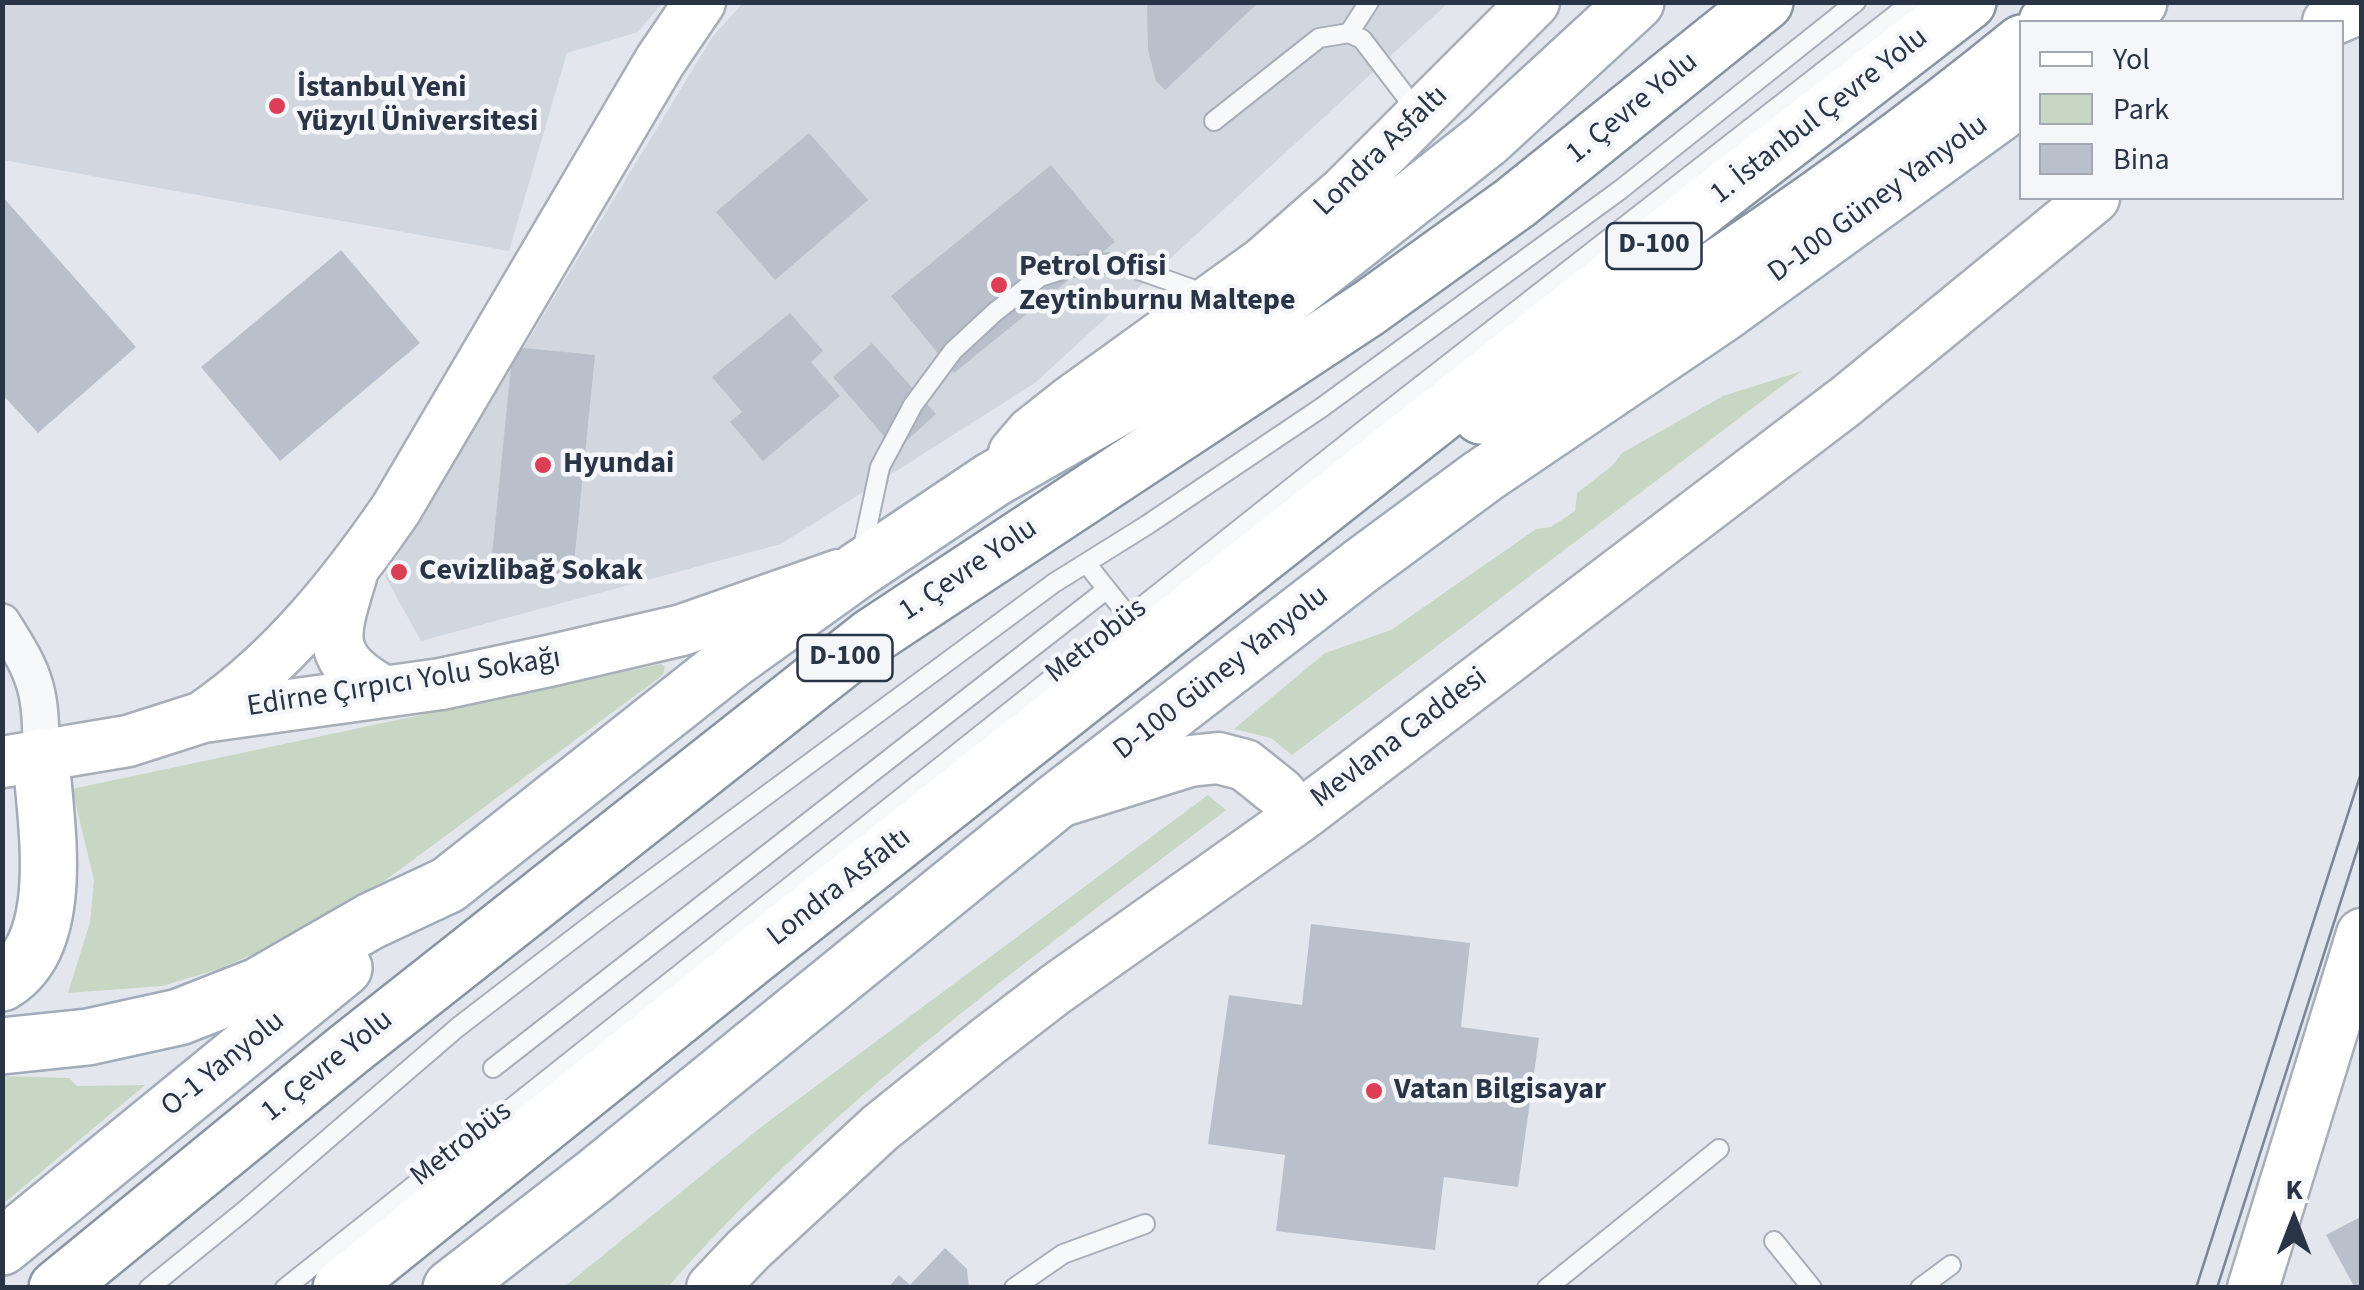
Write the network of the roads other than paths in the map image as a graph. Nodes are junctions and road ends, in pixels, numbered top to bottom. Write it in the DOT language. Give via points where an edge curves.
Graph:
graph roads {
  1 [pos="700,2"];
  2 [pos="1369,2"];
  3 [pos="1534,2"];
  4 [pos="1636,2"];
  5 [pos="1718,2"];
  6 [pos="1765,2"];
  7 [pos="1856,2"];
  8 [pos="1912,2"];
  9 [pos="1968,2"];
  10 [pos="2072,2"];
  11 [pos="2139,2"];
  12 [pos="2320,2"];
  13 [pos="2362,7"];
  14 [pos="2050,20"];
  15 [pos="2118,20"];
  16 [pos="2301,20"];
  17 [pos="2333,20"];
  18 [pos="1349,33"];
  19 [pos="2019,45"];
  20 [pos="1670,79"];
  21 [pos="2019,99"];
  22 [pos="1420,116"];
  23 [pos="1214,121"];
  24 [pos="2092,200"];
  25 [pos="1218,298"];
  26 [pos="992,480"];
  27 [pos="1342,492"];
  28 [pos="1086,563"];
  29 [pos="858,570"];
  30 [pos="353,572"];
  31 [pos="1106,590"];
  32 [pos="1128,618"];
  33 [pos="2,622"];
  34 [pos="383,691"];
  35 [pos="203,717"];
  36 [pos="22,759"];
  37 [pos="1053,804"];
  38 [pos="1298,816"];
  39 [pos="448,885"];
  40 [pos="2362,934"];
  41 [pos="2,983"];
  42 [pos="2,1046"];
  43 [pos="493,1068"];
  44 [pos="1719,1149"];
  45 [pos="594,1177"];
  46 [pos="1145,1224"];
  47 [pos="1774,1241"];
  48 [pos="2,1247"];
  49 [pos="1951,1265"];
  50 [pos="57,1288"];
  51 [pos="148,1288"];
  52 [pos="285,1288"];
  53 [pos="341,1288"];
  54 [pos="452,1288"];
  55 [pos="476,1288"];
  56 [pos="712,1288"];
  57 [pos="1014,1288"];
  58 [pos="1547,1288"];
  59 [pos="1812,1288"];
  60 [pos="1920,1288"];
  61 [pos="2253,1288"];
  1 -- 30 [label="main road"];
  2 -- 18 [label="lane"];
  3 -- 22 [label="main road, Londra Asfaltı"];
  4 -- 26 [label="main road" via="1486,140 1274,307 1156,386"];
  5 -- 20 [label="main road"];
  6 -- 20 [label="main road, 1. Çevre Yolu / D-100"];
  7 -- 28 [label="lane" via="1620,190 1400,351"];
  8 -- 32 [label="lane, Metrobüs"];
  9 -- 27 [label="main road, 1. İstanbul Çevre Yolu / D-100"];
  10 -- 14 [label="main road"];
  11 -- 15 [label="main road"];
  12 -- 16 [label="main road"];
  13 -- 17 [label="main road"];
  18 -- 22 [label="lane" via="1362,39"];
  18 -- 23 [label="lane" via="1319,38"];
  19 -- 27 [label="main road" via="1781,224 1557,375"];
  20 -- 50 [label="main road, 1. Çevre Yolu / D-100" via="1515,204 1369,308 871,636"];
  21 -- 37 [label="main road, D-100 Güney Yanyolu" via="1483,476"];
  22 -- 25 [label="main road, Londra Asfaltı"];
  24 -- 38 [label="main road, Mevlana Caddesi" via="1812,426"];
  25 -- 26 [label="main road, Londra Asfaltı" via="1032,432"];
  25 -- 29 [label="lane" via="1119,263 1078,265 1040,277 953,351 913,405 880,468"];
  26 -- 29 [label="main road"];
  27 -- 53 [label="main road, Londra Asfaltı / D-100"];
  28 -- 31 [label="lane"];
  28 -- 51 [label="lane" via="458,1027"];
  29 -- 34 [label="main road, Edirne Çırpıcı Yolu Sokağı" via="682,630"];
  29 -- 39 [label="main road" via="730,662"];
  30 -- 34 [label="main road" via="339,618 342,661"];
  30 -- 35 [label="main road" via="266,668"];
  31 -- 32 [label="lane"];
  31 -- 43 [label="lane"];
  32 -- 52 [label="lane, Metrobüs"];
  33 -- 36 [label="street" via="39,691"];
  34 -- 35 [label="main road, Edirne Çırpıcı Yolu Sokağı"];
  35 -- 36 [label="main road, Edirne Çırpıcı Yolu Sokağı" via="128,741"];
  36 -- 41 [label="main road" via="47,867 46,914 34,951"];
  37 -- 38 [label="main road" via="1218,758 1245,765"];
  37 -- 45 [label="main road, D-100 Güney Yanyolu"];
  38 -- 56 [label="main road, Mevlana Caddesi" via="1056,989 880,1128"];
  39 -- 42 [label="main road" via="258,986 178,1017 88,1037"];
  39 -- 48 [label="main road, O-1 Yanyolu"];
  40 -- 61 [label="main road"];
  44 -- 58 [label="lane"];
  45 -- 54 [label="main road, D-100 Güney Yanyolu"];
  45 -- 55 [label="main road"];
  46 -- 57 [label="lane" via="1064,1254"];
  47 -- 59 [label="lane"];
  49 -- 60 [label="lane"];
}
